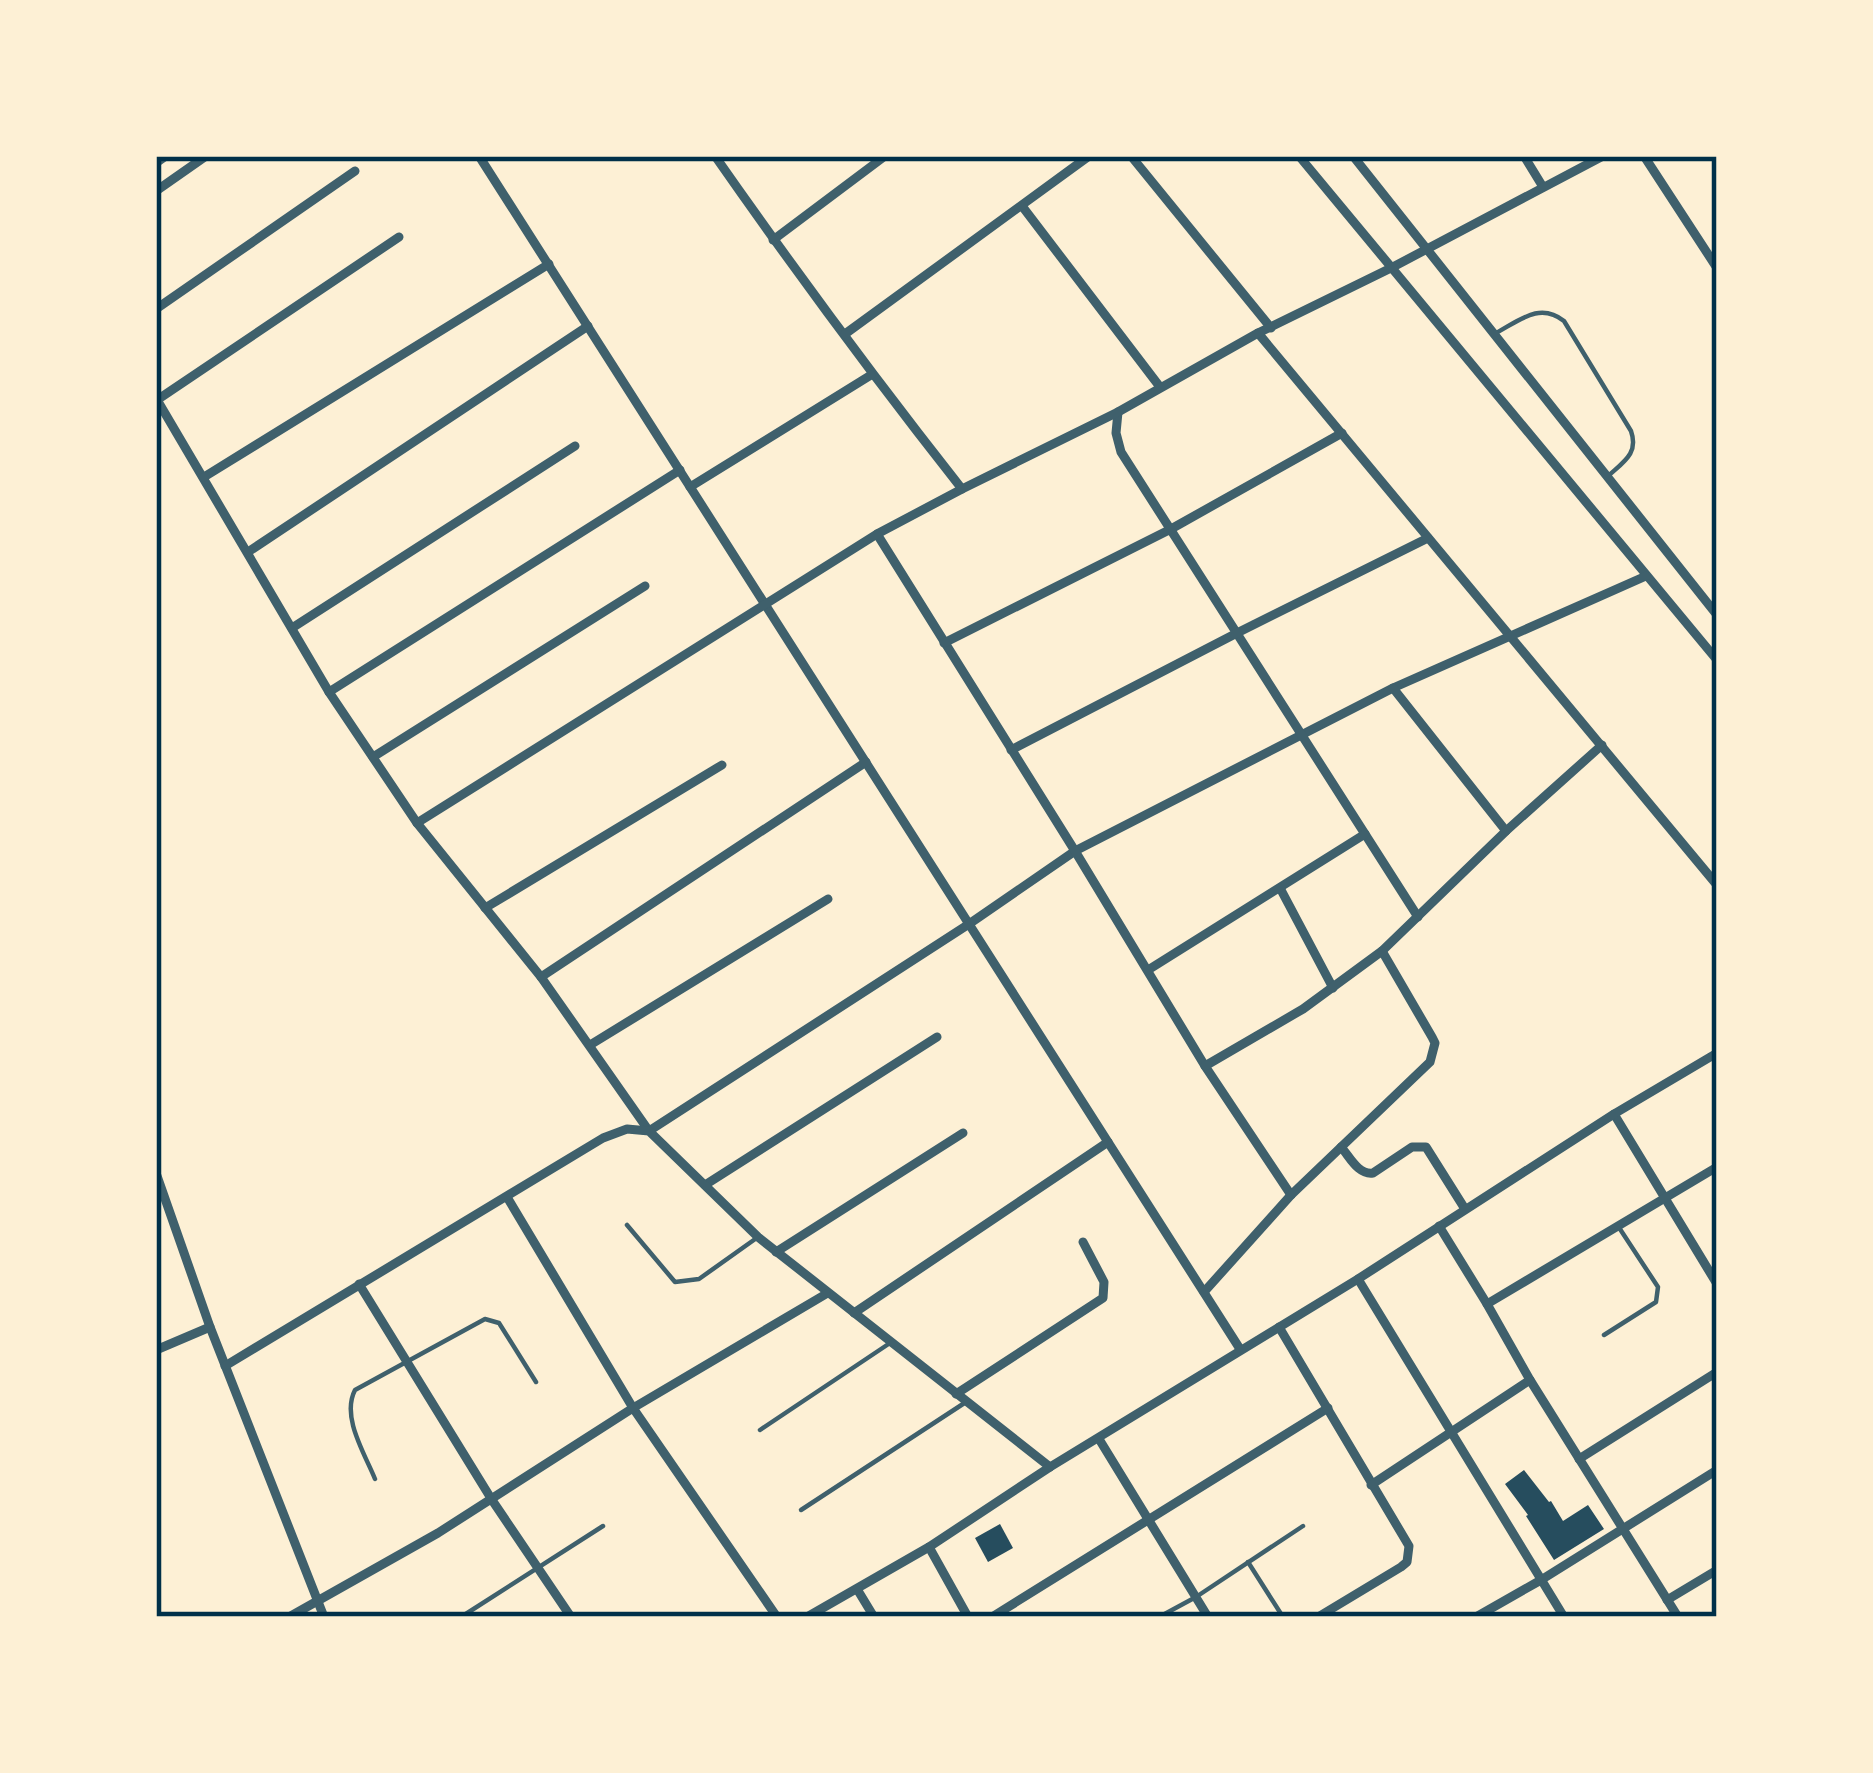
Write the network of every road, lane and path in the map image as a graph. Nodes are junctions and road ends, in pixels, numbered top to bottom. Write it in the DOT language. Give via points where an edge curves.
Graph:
graph roads {
  1 [pos="206,156"];
  2 [pos="479,156"];
  3 [pos="715,156"];
  4 [pos="885,156"];
  5 [pos="1089,156"];
  6 [pos="1130,156"];
  7 [pos="1299,156"];
  8 [pos="1353,156"];
  9 [pos="1524,156"];
  10 [pos="1603,156"];
  11 [pos="1644,156"];
  12 [pos="355,171"];
  13 [pos="1543,188"];
  14 [pos="156,191"];
  15 [pos="1022,206"];
  16 [pos="399,237"];
  17 [pos="773,240"];
  18 [pos="1425,250"];
  19 [pos="549,264"];
  20 [pos="1391,268"];
  21 [pos="1717,268"];
  22 [pos="156,309"];
  23 [pos="587,326"];
  24 [pos="1270,328"];
  25 [pos="1258,333"];
  26 [pos="844,334"];
  27 [pos="1493,335"];
  28 [pos="871,375"];
  29 [pos="1160,387"];
  30 [pos="156,399"];
  31 [pos="1118,412"];
  32 [pos="1342,433"];
  33 [pos="575,446"];
  34 [pos="680,470"];
  35 [pos="204,477"];
  36 [pos="1607,477"];
  37 [pos="690,487"];
  38 [pos="962,488"];
  39 [pos="1171,529"];
  40 [pos="878,534"];
  41 [pos="1428,538"];
  42 [pos="248,552"];
  43 [pos="1646,576"];
  44 [pos="645,586"];
  45 [pos="765,603"];
  46 [pos="1717,615"];
  47 [pos="292,628"];
  48 [pos="1237,633"];
  49 [pos="1509,636"];
  50 [pos="944,643"];
  51 [pos="1717,660"];
  52 [pos="1393,688"];
  53 [pos="329,692"];
  54 [pos="1301,734"];
  55 [pos="1602,745"];
  56 [pos="1011,750"];
  57 [pos="373,757"];
  58 [pos="866,762"];
  59 [pos="722,765"];
  60 [pos="417,823"];
  61 [pos="1506,831"];
  62 [pos="1365,834"];
  63 [pos="1075,851"];
  64 [pos="1717,885"];
  65 [pos="1280,888"];
  66 [pos="828,899"];
  67 [pos="485,908"];
  68 [pos="1418,917"];
  69 [pos="969,924"];
  70 [pos="1382,951"];
  71 [pos="1148,970"];
  72 [pos="541,977"];
  73 [pos="1333,988"];
  74 [pos="937,1037"];
  75 [pos="590,1045"];
  76 [pos="1717,1053"];
  77 [pos="1204,1066"];
  78 [pos="1615,1114"];
  79 [pos="649,1131"];
  80 [pos="963,1133"];
  81 [pos="1108,1142"];
  82 [pos="1341,1147"];
  83 [pos="1717,1167"];
  84 [pos="156,1173"];
  85 [pos="705,1185"];
  86 [pos="1292,1195"];
  87 [pos="507,1197"];
  88 [pos="1666,1198"];
  89 [pos="1465,1209"];
  90 [pos="627,1226"];
  91 [pos="1438,1226"];
  92 [pos="1618,1226"];
  93 [pos="758,1238"];
  94 [pos="1083,1241"];
  95 [pos="776,1252"];
  96 [pos="1717,1258"];
  97 [pos="1705,1264"];
  98 [pos="1358,1280"];
  99 [pos="359,1284"];
  100 [pos="1717,1285"];
  101 [pos="1204,1292"];
  102 [pos="826,1294"];
  103 [pos="1487,1304"];
  104 [pos="854,1313"];
  105 [pos="210,1327"];
  106 [pos="1280,1327"];
  107 [pos="1604,1335"];
  108 [pos="890,1343"];
  109 [pos="156,1349"];
  110 [pos="1240,1349"];
  111 [pos="408,1364"];
  112 [pos="226,1366"];
  113 [pos="1717,1372"];
  114 [pos="1530,1380"];
  115 [pos="536,1382"];
  116 [pos="956,1394"];
  117 [pos="966,1402"];
  118 [pos="633,1408"];
  119 [pos="1328,1408"];
  120 [pos="760,1430"];
  121 [pos="1451,1433"];
  122 [pos="1099,1439"];
  123 [pos="1580,1460"];
  124 [pos="1050,1468"];
  125 [pos="1717,1470"];
  126 [pos="375,1479"];
  127 [pos="1371,1485"];
  128 [pos="492,1500"];
  129 [pos="801,1510"];
  130 [pos="1150,1520"];
  131 [pos="603,1526"];
  132 [pos="1303,1526"];
  133 [pos="1622,1528"];
  134 [pos="929,1547"];
  135 [pos="1248,1562"];
  136 [pos="538,1569"];
  137 [pos="1717,1570"];
  138 [pos="1541,1580"];
  139 [pos="857,1588"];
  140 [pos="1196,1597"];
  141 [pos="319,1600"];
  142 [pos="1667,1600"];
  143 [pos="289,1617"];
  144 [pos="324,1617"];
  145 [pos="461,1617"];
  146 [pos="571,1617"];
  147 [pos="777,1617"];
  148 [pos="807,1617"];
  149 [pos="874,1617"];
  150 [pos="968,1617"];
  151 [pos="992,1617"];
  152 [pos="1159,1617"];
  153 [pos="1208,1617"];
  154 [pos="1283,1617"];
  155 [pos="1318,1617"];
  156 [pos="1476,1617"];
  157 [pos="1564,1617"];
  158 [pos="1678,1617"];
  1 -- 14 [label="street"];
  2 -- 19 [label="street"];
  3 -- 17 [label="street"];
  4 -- 17 [label="street"];
  5 -- 15 [label="street"];
  6 -- 24 [label="street"];
  7 -- 20 [label="street"];
  8 -- 18 [label="street"];
  9 -- 13 [label="street"];
  10 -- 13 [label="street"];
  11 -- 21 [label="street"];
  12 -- 22 [label="street"];
  13 -- 18 [label="street"];
  15 -- 26 [label="street"];
  15 -- 29 [label="street"];
  16 -- 30 [label="street"];
  17 -- 26 [label="street"];
  18 -- 20 [label="street"];
  18 -- 27 [label="street"];
  19 -- 23 [label="street"];
  19 -- 35 [label="street"];
  20 -- 24 [label="street"];
  20 -- 43 [label="street"];
  23 -- 34 [label="street"];
  23 -- 42 [label="street"];
  24 -- 25 [label="street"];
  25 -- 29 [label="street"];
  25 -- 32 [label="street"];
  26 -- 28 [label="street"];
  27 -- 36 [label="street"];
  27 -- 36 [label="lane" via="1537,311 1564,321 1635,443"];
  28 -- 37 [label="street"];
  28 -- 38 [label="street"];
  29 -- 31 [label="street"];
  30 -- 35 [label="street"];
  31 -- 38 [label="street"];
  31 -- 39 [label="street" via="1121,452"];
  32 -- 39 [label="street"];
  32 -- 41 [label="street"];
  33 -- 47 [label="street"];
  34 -- 37 [label="street"];
  34 -- 53 [label="street"];
  35 -- 42 [label="street"];
  36 -- 46 [label="street"];
  37 -- 45 [label="street"];
  38 -- 40 [label="street"];
  39 -- 48 [label="street"];
  39 -- 50 [label="street"];
  40 -- 45 [label="street"];
  40 -- 50 [label="street"];
  41 -- 48 [label="street"];
  41 -- 49 [label="street"];
  42 -- 47 [label="street"];
  43 -- 49 [label="street"];
  43 -- 51 [label="street"];
  44 -- 57 [label="street"];
  45 -- 58 [label="street"];
  45 -- 60 [label="street"];
  47 -- 53 [label="street"];
  48 -- 54 [label="street"];
  48 -- 56 [label="street"];
  49 -- 52 [label="street"];
  49 -- 55 [label="street"];
  50 -- 56 [label="street"];
  52 -- 54 [label="street"];
  52 -- 61 [label="street"];
  53 -- 57 [label="street"];
  54 -- 62 [label="street"];
  54 -- 63 [label="street"];
  55 -- 61 [label="street"];
  55 -- 64 [label="street"];
  56 -- 63 [label="street"];
  57 -- 60 [label="street"];
  58 -- 69 [label="street"];
  58 -- 72 [label="street"];
  59 -- 67 [label="street"];
  60 -- 67 [label="street"];
  61 -- 68 [label="street"];
  62 -- 65 [label="street"];
  62 -- 68 [label="street"];
  63 -- 69 [label="street"];
  63 -- 71 [label="street"];
  65 -- 71 [label="street"];
  65 -- 73 [label="street"];
  66 -- 75 [label="street"];
  67 -- 72 [label="street"];
  68 -- 70 [label="street"];
  69 -- 79 [label="street"];
  69 -- 81 [label="street"];
  70 -- 73 [label="street"];
  70 -- 82 [label="street" via="1434,1053"];
  71 -- 77 [label="street"];
  72 -- 75 [label="street"];
  73 -- 77 [label="street"];
  74 -- 85 [label="street"];
  75 -- 79 [label="street"];
  76 -- 78 [label="street"];
  77 -- 86 [label="street"];
  78 -- 88 [label="street"];
  78 -- 89 [label="street"];
  79 -- 85 [label="street"];
  79 -- 87 [label="street" via="603,1138"];
  80 -- 95 [label="street"];
  81 -- 101 [label="street"];
  81 -- 104 [label="street"];
  82 -- 86 [label="street"];
  82 -- 89 [label="street" via="1366,1174 1426,1147"];
  83 -- 88 [label="street"];
  84 -- 105 [label="street"];
  85 -- 93 [label="street"];
  86 -- 101 [label="street"];
  87 -- 99 [label="street"];
  87 -- 118 [label="street"];
  88 -- 92 [label="street"];
  88 -- 97 [label="street"];
  89 -- 91 [label="street"];
  90 -- 93 [label="lane" via="675,1282 698,1279"];
  91 -- 98 [label="street"];
  91 -- 103 [label="street"];
  92 -- 103 [label="street"];
  92 -- 107 [label="lane" via="1658,1295"];
  93 -- 95 [label="street"];
  94 -- 116 [label="street" via="1104,1282 1103,1298"];
  95 -- 102 [label="street"];
  96 -- 97 [label="lane"];
  97 -- 100 [label="street"];
  98 -- 106 [label="street"];
  98 -- 121 [label="street"];
  99 -- 111 [label="street"];
  99 -- 112 [label="street"];
  101 -- 110 [label="street"];
  102 -- 104 [label="street"];
  102 -- 118 [label="street"];
  103 -- 114 [label="street"];
  104 -- 108 [label="street"];
  105 -- 109 [label="street"];
  105 -- 112 [label="street"];
  106 -- 110 [label="street"];
  106 -- 119 [label="street"];
  108 -- 116 [label="street"];
  108 -- 120 [label="lane"];
  110 -- 122 [label="street"];
  111 -- 115 [label="lane" via="493,1319"];
  111 -- 126 [label="lane" via="350,1400"];
  111 -- 128 [label="street"];
  112 -- 141 [label="street"];
  113 -- 123 [label="street"];
  114 -- 121 [label="street"];
  114 -- 123 [label="street"];
  116 -- 117 [label="street"];
  117 -- 124 [label="street"];
  117 -- 129 [label="lane"];
  118 -- 128 [label="street"];
  118 -- 147 [label="street"];
  119 -- 127 [label="street"];
  119 -- 130 [label="street"];
  121 -- 127 [label="street"];
  121 -- 138 [label="street"];
  122 -- 124 [label="street"];
  122 -- 130 [label="street"];
  123 -- 133 [label="street"];
  124 -- 134 [label="street"];
  125 -- 133 [label="street"];
  127 -- 155 [label="street" via="1409,1546 1407,1562"];
  128 -- 136 [label="street"];
  128 -- 141 [label="street"];
  130 -- 140 [label="street"];
  130 -- 151 [label="street"];
  131 -- 136 [label="lane"];
  132 -- 135 [label="lane"];
  133 -- 138 [label="street"];
  133 -- 142 [label="street"];
  134 -- 139 [label="street"];
  134 -- 150 [label="street"];
  135 -- 140 [label="lane"];
  135 -- 154 [label="lane"];
  136 -- 145 [label="lane"];
  136 -- 146 [label="street"];
  137 -- 142 [label="street"];
  138 -- 156 [label="street"];
  138 -- 157 [label="street"];
  139 -- 148 [label="street"];
  139 -- 149 [label="street"];
  140 -- 152 [label="lane"];
  140 -- 153 [label="street"];
  141 -- 143 [label="street"];
  141 -- 144 [label="street"];
  142 -- 158 [label="street"];
}
